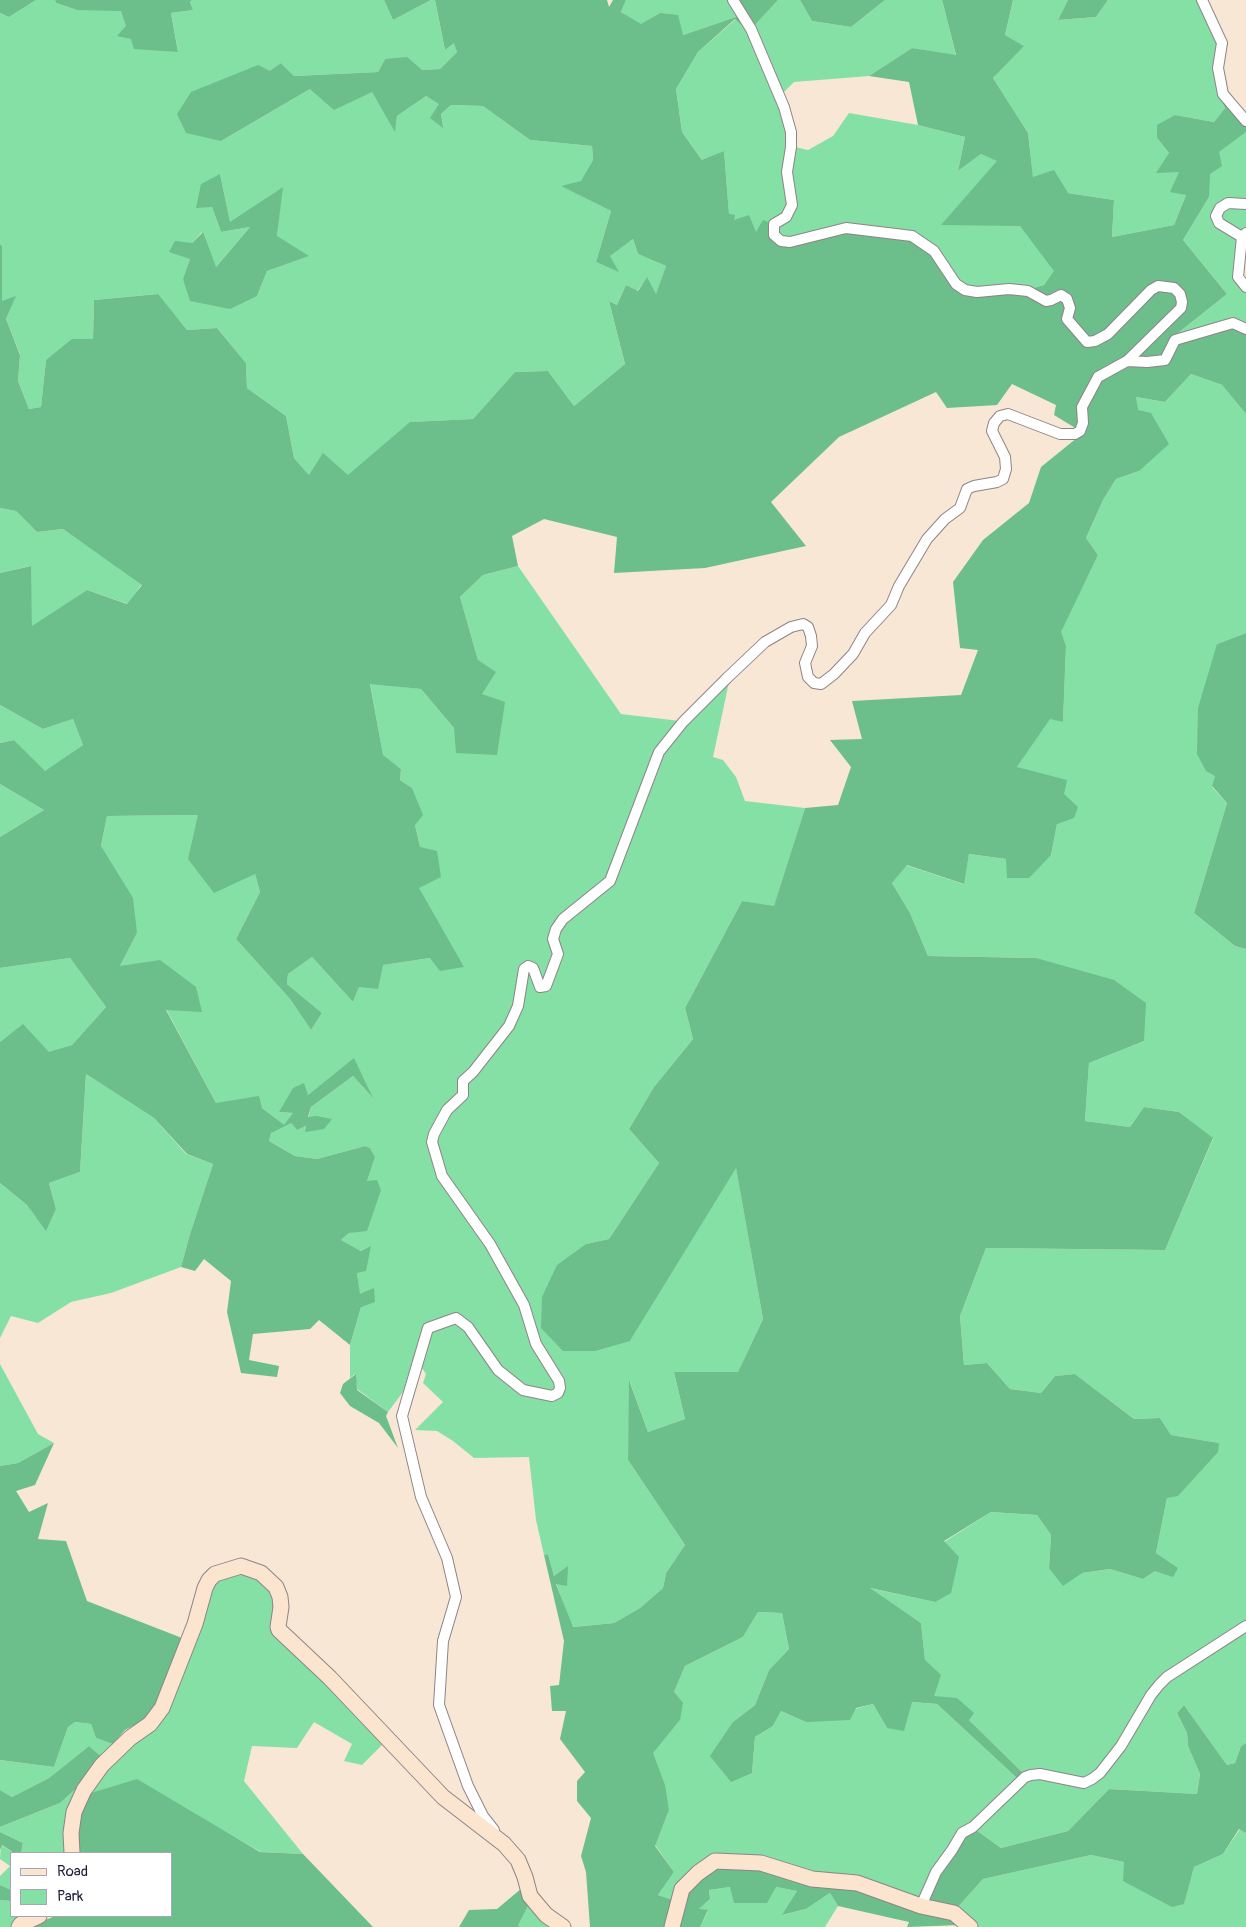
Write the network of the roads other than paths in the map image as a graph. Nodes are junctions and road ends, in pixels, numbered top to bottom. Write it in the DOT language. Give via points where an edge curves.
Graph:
graph roads {
  1 [pos="733,0"];
  2 [pos="1202,0"];
  3 [pos="1246,121"];
  4 [pos="1246,204"];
  5 [pos="1244,235"];
  6 [pos="1246,287"];
  7 [pos="1246,330"];
  8 [pos="1127,361"];
  9 [pos="1246,1626"];
  10 [pos="504,1844"];
  11 [pos="72,1852"];
  12 [pos="921,1906"];
  13 [pos="37,1917"];
  14 [pos="19,1927"];
  15 [pos="563,1927"];
  16 [pos="672,1927"];
  17 [pos="970,1927"];
  1 -- 8 [label="street" via="751,29 784,107 791,132 787,172 792,205 786,217 774,224 774,235 781,241 790,242 846,228 912,236 934,251 956,284 965,290 1028,291 1046,301 1061,295 1067,299 1070,308 1067,319 1086,342 1108,334 1151,290 1158,286 1174,288 1180,294 1181,308"];
  2 -- 3 [label="street" via="1222,43 1218,68 1223,94"];
  4 -- 5 [label="street" via="1228,203 1216,216 1219,223"];
  5 -- 6 [label="street" via="1238,277"];
  7 -- 8 [label="street" via="1233,323 1204,330 1175,340 1165,360"];
  8 -- 10 [label="street" via="1098,378 1082,407 1083,423 1075,434 1060,434 1008,414 1000,416 992,431 1005,457 1003,479 968,489 960,508 927,539 891,605 834,674 820,684 811,681 805,663 812,646 808,627 803,624 791,627 765,642 683,722 659,752 610,880 556,929 553,939 558,954 546,986 540,987 533,968 528,966 524,969 518,1006 510,1026 463,1081 463,1095 447,1110 434,1134 432,1142 442,1176 490,1244 524,1305 536,1344 560,1388 552,1396 523,1390 498,1370 468,1327 456,1318 428,1328 402,1416 421,1498 447,1558 456,1597 443,1641 439,1705 468,1786 483,1816"];
  9 -- 12 [label="street" via="1163,1681 1150,1695 1121,1746 1092,1779 1084,1783 1040,1774 1025,1777 973,1828 962,1833 936,1872"];
  10 -- 11 [label="street" via="443,1797 330,1678 279,1630 281,1607 276,1587 261,1573 241,1566 215,1574 209,1580 162,1708 150,1724 102,1765 84,1790 74,1812 70,1833"];
  10 -- 15 [label="street" via="518,1860 530,1896 546,1915"];
  12 -- 16 [label="street" via="857,1883 812,1879 761,1863 715,1861 682,1889"];
  12 -- 17 [label="street" via="954,1913"];
  13 -- 14 [label="street"];
}
